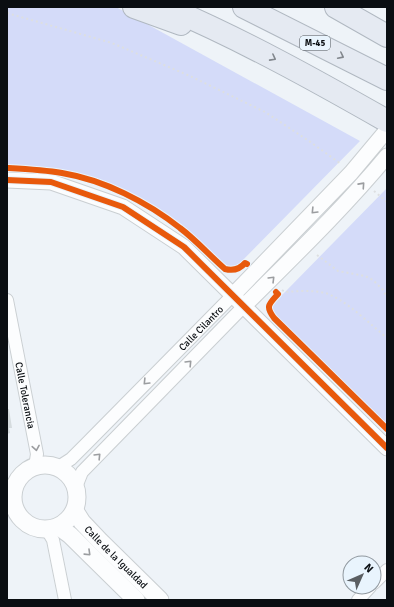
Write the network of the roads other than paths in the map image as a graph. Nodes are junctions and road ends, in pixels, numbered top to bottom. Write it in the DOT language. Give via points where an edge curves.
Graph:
graph roads {
  1 [pos="134,7"];
  2 [pos="166,7"];
  3 [pos="244,7"];
  4 [pos="336,7"];
  5 [pos="387,36"];
  6 [pos="238,40"];
  7 [pos="387,79"];
  8 [pos="387,122"];
  9 [pos="387,130"];
  10 [pos="385,158"];
  11 [pos="7,180"];
  12 [pos="233,295"];
  13 [pos="7,300"];
  14 [pos="244,306"];
  15 [pos="387,448"];
  16 [pos="35,467"];
  17 [pos="57,468"];
  18 [pos="76,487"];
  19 [pos="10,492"];
  20 [pos="75,511"];
  21 [pos="12,514"];
  22 [pos="53,528"];
  23 [pos="65,600"];
  24 [pos="136,600"];
  25 [pos="160,600"];
  1 -- 6 [label="highway" via="204,32"];
  2 -- 6 [label="highway"];
  3 -- 7 [label="highway, M-45, one-way"];
  4 -- 5 [label="highway"];
  6 -- 8 [label="highway, one-way"];
  9 -- 12 [label="street, Calle Cilantro, one-way" via="346,178"];
  14 -- 10 [label="street, Calle Cilantro, one-way" via="311,240"];
  11 -- 12 [label="street" via="51,182 123,207 184,247"];
  12 -- 14 [label="street"];
  12 -- 17 [label="street, Calle Cilantro, one-way" via="71,459"];
  13 -- 16 [label="street, Calle Tolerancia, one-way" via="37,454"];
  14 -- 15 [label="street"];
  18 -- 14 [label="street, Calle Cilantro, one-way" via="82,472"];
  16 -- 17 [label="main road" via="43,465"];
  16 -- 19 [label="main road" via="19,478"];
  17 -- 18 [label="main road" via="65,472"];
  18 -- 20 [label="main road"];
  19 -- 21 [label="main road" via="14,507"];
  20 -- 22 [label="main road" via="71,517"];
  20 -- 25 [label="main road, Calle de la Igualdad" via="100,541"];
  21 -- 22 [label="main road" via="38,529"];
  22 -- 23 [label="street"];
  22 -- 24 [label="main road, Calle de la Igualdad, one-way" via="70,535"];
}
